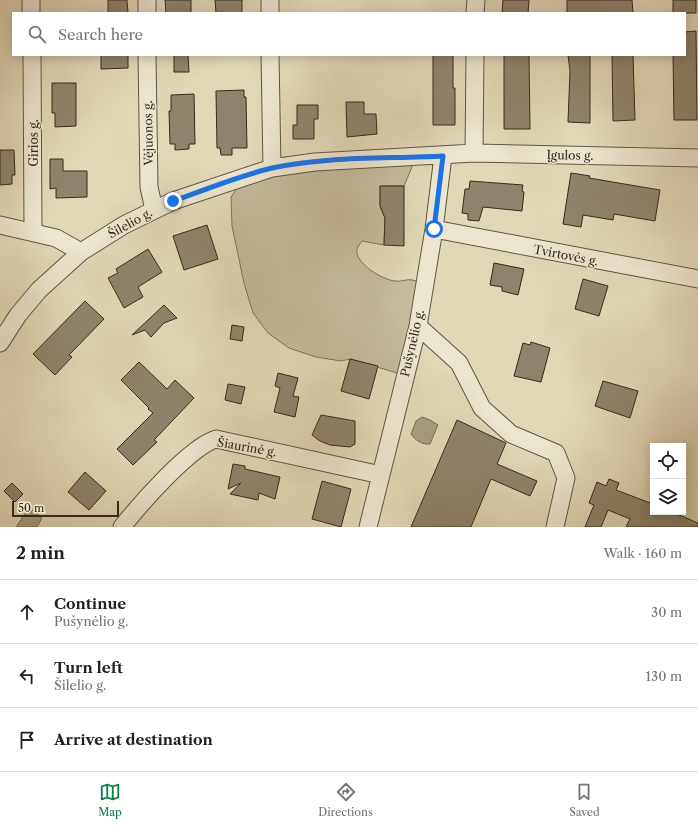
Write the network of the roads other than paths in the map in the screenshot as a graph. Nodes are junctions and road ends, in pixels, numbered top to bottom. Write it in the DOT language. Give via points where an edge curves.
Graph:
graph roads {
  1 [pos="31,0"];
  2 [pos="147,0"];
  3 [pos="270,0"];
  4 [pos="476,0"];
  5 [pos="31,12"];
  6 [pos="147,12"];
  7 [pos="270,12"];
  8 [pos="476,12"];
  9 [pos="32,56"];
  10 [pos="147,56"];
  11 [pos="270,56"];
  12 [pos="475,56"];
  13 [pos="474,154"];
  14 [pos="443,156"];
  15 [pos="698,158"];
  16 [pos="272,168"];
  17 [pos="154,210"];
  18 [pos="0,225"];
  19 [pos="434,229"];
  20 [pos="33,232"];
  21 [pos="81,252"];
  22 [pos="698,279"];
  23 [pos="418,326"];
  24 [pos="0,343"];
  25 [pos="381,475"];
  26 [pos="122,527"];
  27 [pos="368,527"];
  28 [pos="555,527"];
  1 -- 5 [label="street"];
  2 -- 6 [label="street"];
  3 -- 7 [label="street"];
  4 -- 8 [label="street"];
  9 -- 20 [label="street, Girios g."];
  10 -- 17 [label="street, Vėjuonos g." via="149,187"];
  11 -- 16 [label="street"];
  12 -- 13 [label="street"];
  13 -- 14 [label="street, Įgulos g."];
  13 -- 15 [label="street, Įgulos g."];
  14 -- 16 [label="street, Šilelio g." via="379,157"];
  14 -- 19 [label="street, Pušynėlio g."];
  16 -- 17 [label="street, Šilelio g." via="173,201"];
  17 -- 21 [label="street, Šilelio g."];
  18 -- 20 [label="street"];
  19 -- 22 [label="street, Tvirtovės g."];
  19 -- 23 [label="street, Pušynėlio g."];
  20 -- 21 [label="street" via="56,238"];
  21 -- 24 [label="street, Šilelio g." via="39,290 18,315"];
  23 -- 25 [label="street, Pušynėlio g."];
  23 -- 28 [label="street" via="459,363 482,408 511,434 556,453 566,478"];
  25 -- 26 [label="street, Šiaurinė g." via="216,439 208,441 196,450 152,492"];
  25 -- 27 [label="street, Pušynėlio g."];
}
